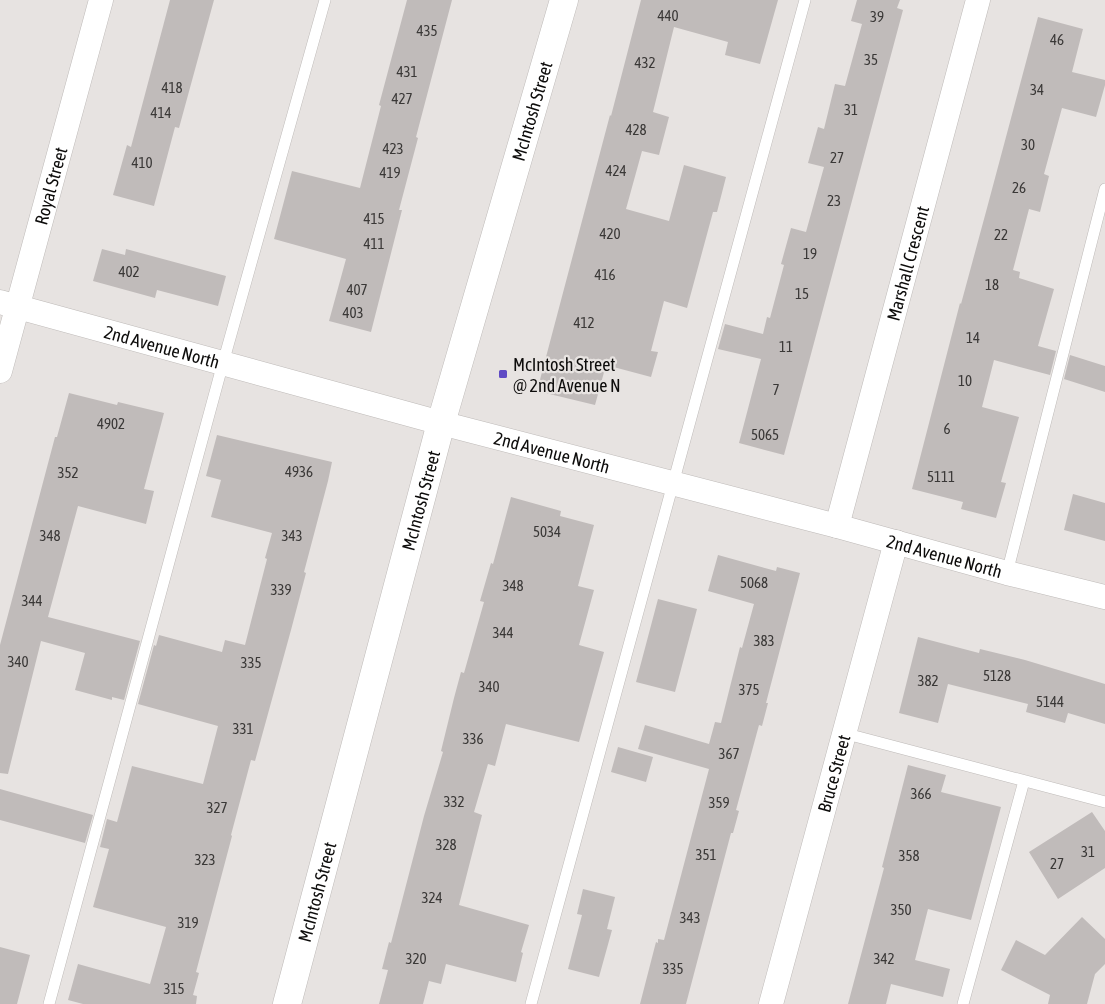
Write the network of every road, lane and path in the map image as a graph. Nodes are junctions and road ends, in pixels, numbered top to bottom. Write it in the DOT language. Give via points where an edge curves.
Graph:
graph roads {
  1 [pos="101,0"];
  2 [pos="325,0"];
  3 [pos="564,0"];
  4 [pos="804,0"];
  5 [pos="978,0"];
  6 [pos="1105,189"];
  7 [pos="9,304"];
  8 [pos="223,363"];
  9 [pos="0,371"];
  10 [pos="441,422"];
  11 [pos="672,484"];
  12 [pos="837,526"];
  13 [pos="896,542"];
  14 [pos="1007,573"];
  15 [pos="1105,597"];
  16 [pos="843,733"];
  17 [pos="1024,781"];
  18 [pos="1105,802"];
  19 [pos="49,1004"];
  20 [pos="287,1004"];
  21 [pos="531,1004"];
  22 [pos="771,1004"];
  23 [pos="963,1004"];
  1 -- 7 [label="street, Royal Street"];
  2 -- 8 [label="lane"];
  3 -- 10 [label="street, McIntosh Street"];
  4 -- 11 [label="lane"];
  5 -- 12 [label="street, Marshall Crescent"];
  6 -- 14 [label="lane"];
  7 -- 8 [label="street, 2nd Avenue North"];
  7 -- 9 [label="street, Royal Street"];
  8 -- 10 [label="street, 2nd Avenue North"];
  8 -- 19 [label="lane"];
  10 -- 11 [label="street, 2nd Avenue North"];
  10 -- 20 [label="street, McIntosh Street"];
  11 -- 12 [label="street, 2nd Avenue North"];
  11 -- 21 [label="lane"];
  12 -- 13 [label="street, 2nd Avenue North"];
  13 -- 14 [label="street, 2nd Avenue North"];
  13 -- 16 [label="street, Bruce Street"];
  14 -- 15 [label="street, 2nd Avenue North"];
  16 -- 17 [label="lane"];
  16 -- 22 [label="street, Bruce Street"];
  17 -- 18 [label="lane"];
  17 -- 23 [label="lane"];
}
